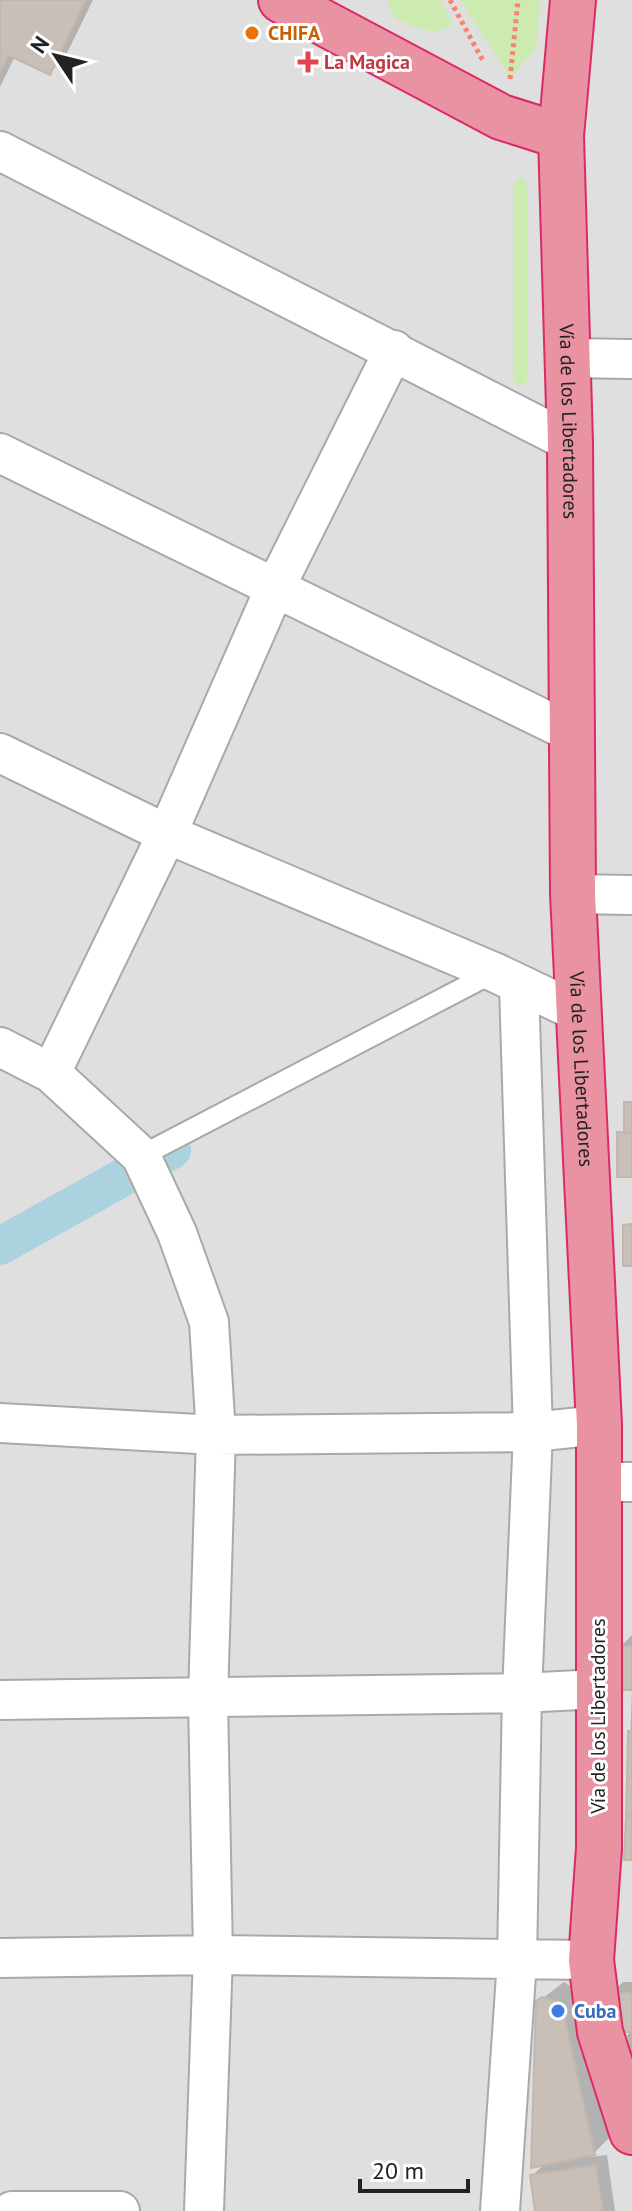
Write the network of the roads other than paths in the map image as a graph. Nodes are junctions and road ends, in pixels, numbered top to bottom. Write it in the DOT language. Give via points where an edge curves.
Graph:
graph roads {
  1 [pos="281,0"];
  2 [pos="573,0"];
  3 [pos="561,136"];
  4 [pos="0,151"];
  5 [pos="394,350"];
  6 [pos="567,358"];
  7 [pos="632,359"];
  8 [pos="570,442"];
  9 [pos="0,453"];
  10 [pos="274,590"];
  11 [pos="572,733"];
  12 [pos="0,753"];
  13 [pos="167,834"];
  14 [pos="573,894"];
  15 [pos="632,895"];
  16 [pos="506,979"];
  17 [pos="578,1012"];
  18 [pos="0,1047"];
  19 [pos="51,1073"];
  20 [pos="141,1156"];
  21 [pos="0,1423"];
  22 [pos="599,1425"];
  23 [pos="533,1432"];
  24 [pos="216,1435"];
  25 [pos="615,1482"];
  26 [pos="598,1689"];
  27 [pos="522,1693"];
  28 [pos="208,1699"];
  29 [pos="0,1700"];
  30 [pos="213,1955"];
  31 [pos="0,1958"];
  32 [pos="517,1960"];
  33 [pos="591,1960"];
  34 [pos="632,2132"];
  35 [pos="12,2211"];
  36 [pos="120,2211"];
  37 [pos="204,2211"];
  38 [pos="500,2211"];
  1 -- 3 [label="highway" via="501,117"];
  2 -- 3 [label="highway, Vía de los Libertadores"];
  3 -- 6 [label="highway, Vía de los Libertadores"];
  4 -- 5 [label="street"];
  5 -- 8 [label="street"];
  5 -- 10 [label="street"];
  6 -- 7 [label="street"];
  6 -- 8 [label="highway, Vía de los Libertadores"];
  8 -- 11 [label="highway, Vía de los Libertadores"];
  9 -- 10 [label="street"];
  10 -- 11 [label="street"];
  10 -- 13 [label="street"];
  11 -- 14 [label="highway, Vía de los Libertadores"];
  12 -- 13 [label="street"];
  13 -- 16 [label="street"];
  13 -- 19 [label="street"];
  14 -- 15 [label="street"];
  14 -- 17 [label="highway, Vía de los Libertadores"];
  16 -- 17 [label="street"];
  16 -- 20 [label="lane"];
  16 -- 23 [label="street"];
  17 -- 22 [label="highway, Vía de los Libertadores"];
  18 -- 19 [label="street"];
  19 -- 20 [label="street"];
  20 -- 24 [label="street" via="177,1233 209,1322"];
  21 -- 24 [label="street"];
  22 -- 23 [label="street"];
  22 -- 25 [label="highway, Vía de los Libertadores"];
  23 -- 24 [label="street"];
  23 -- 27 [label="street"];
  24 -- 28 [label="street"];
  25 -- 26 [label="highway, Vía de los Libertadores"];
  26 -- 27 [label="street"];
  26 -- 33 [label="highway, Vía de los Libertadores" via="599,1848"];
  27 -- 28 [label="street"];
  27 -- 32 [label="street"];
  28 -- 29 [label="street"];
  28 -- 30 [label="street"];
  30 -- 31 [label="street"];
  30 -- 32 [label="street"];
  30 -- 37 [label="street"];
  32 -- 33 [label="street"];
  32 -- 38 [label="street"];
  33 -- 34 [label="highway, Vía de los Libertadores" via="600,2032"];
  35 -- 36 [label="street"];
}
